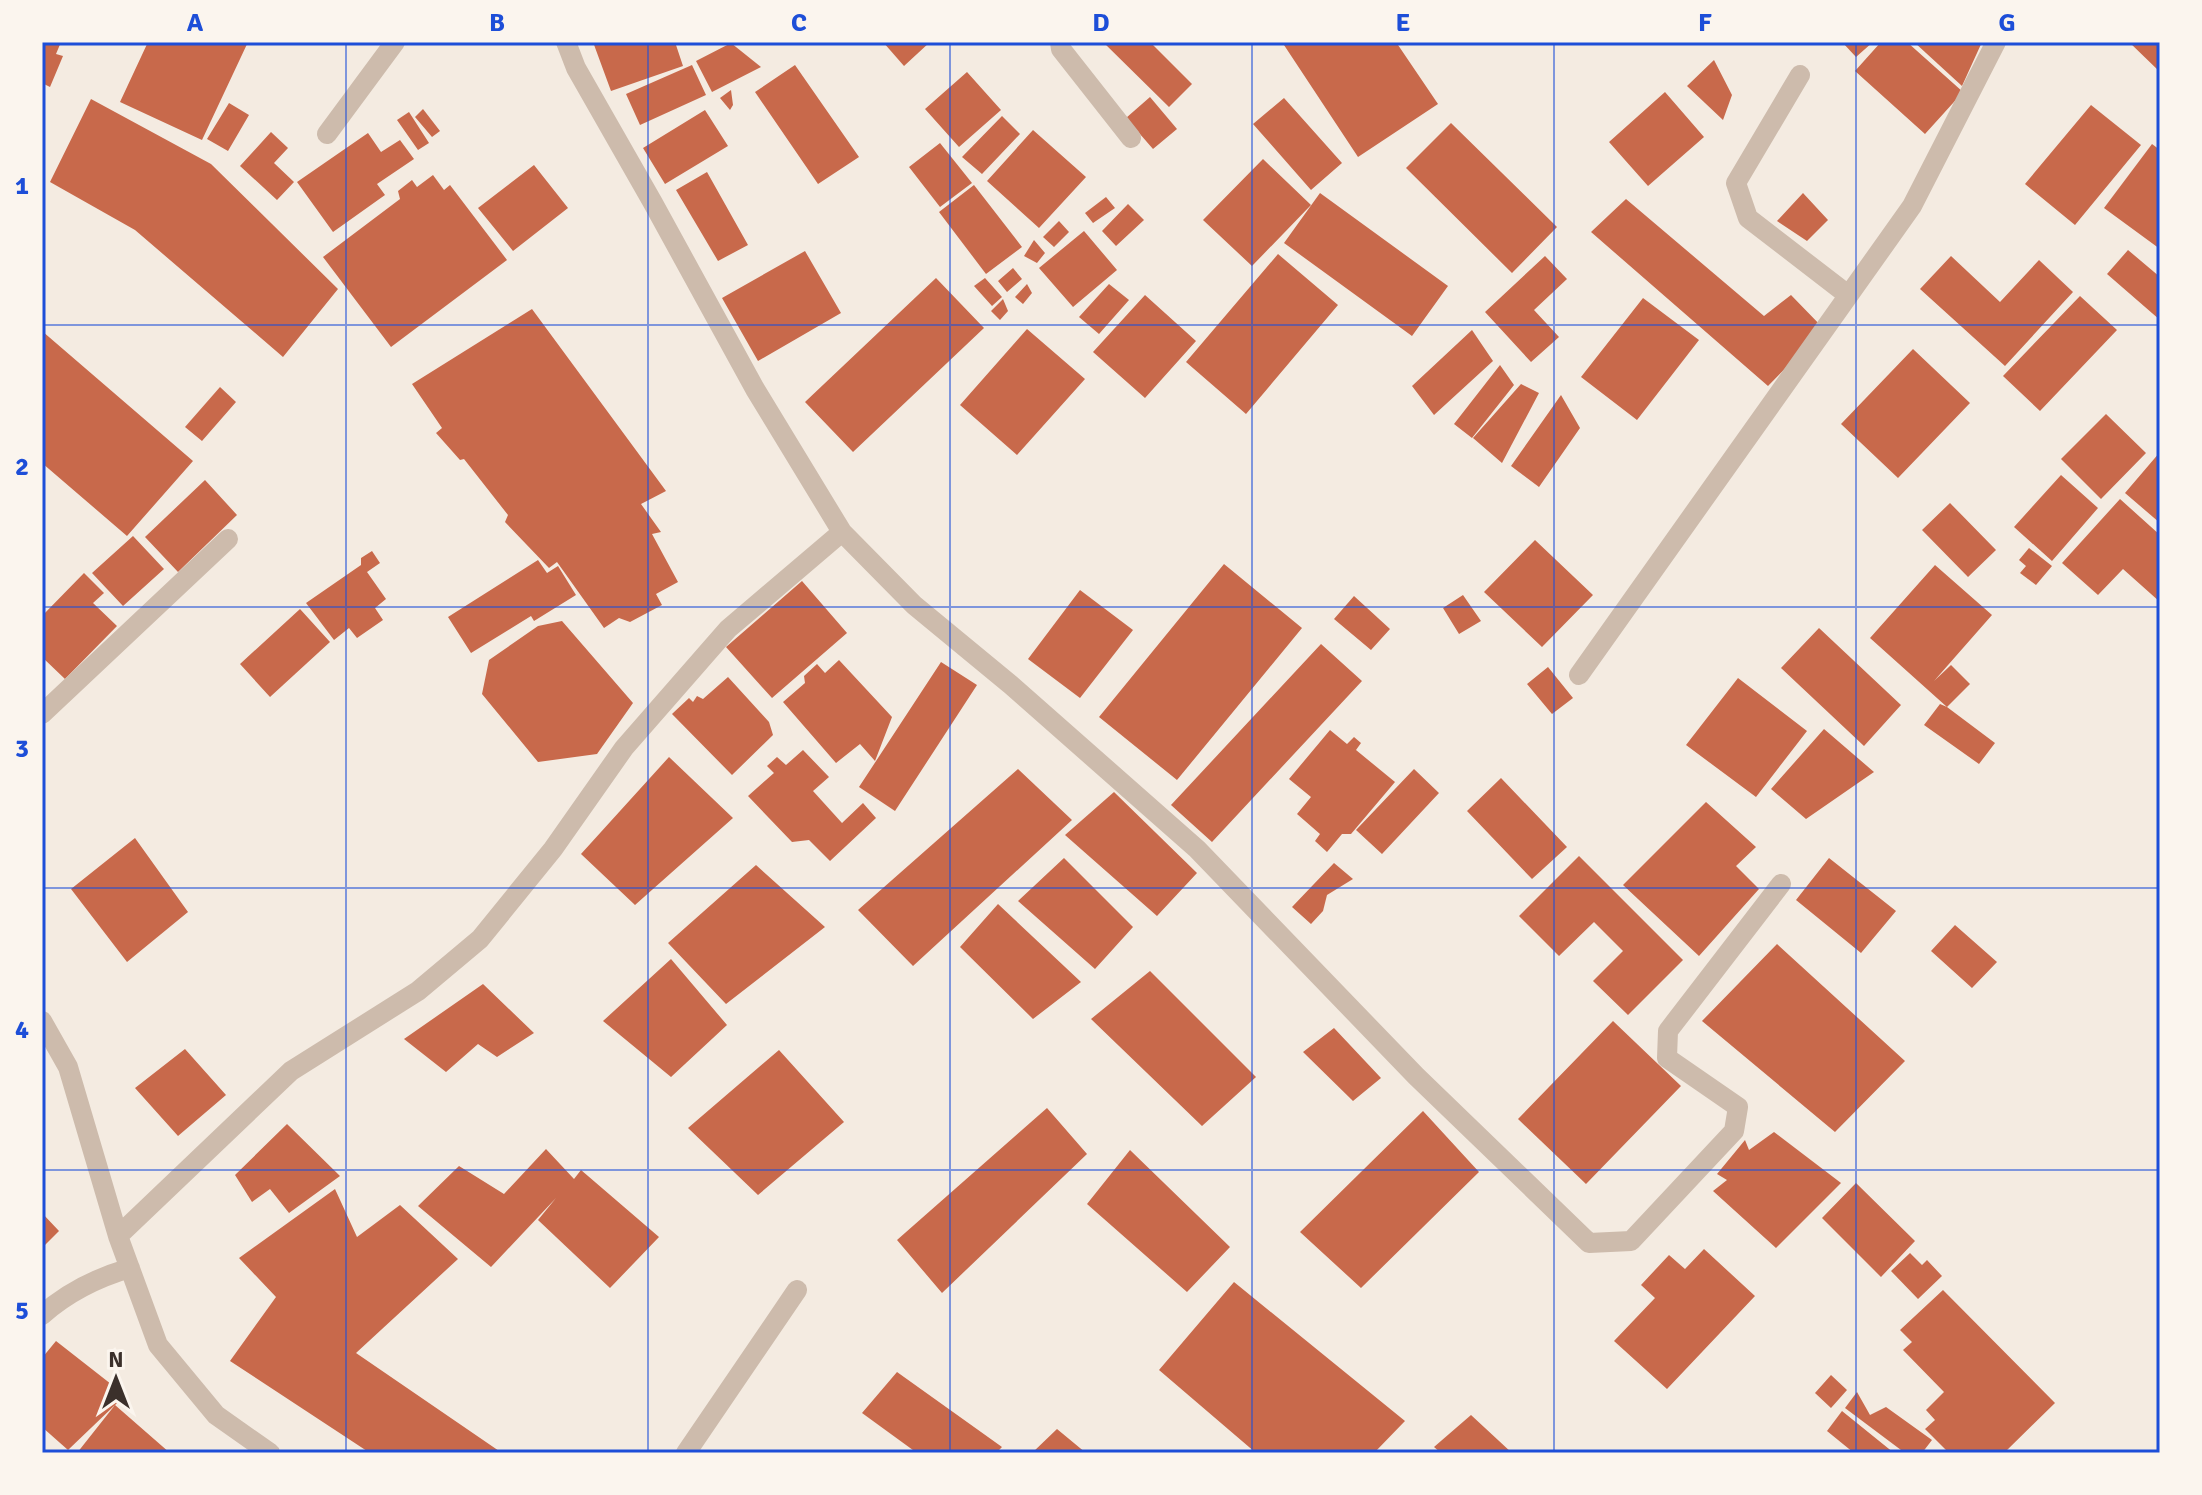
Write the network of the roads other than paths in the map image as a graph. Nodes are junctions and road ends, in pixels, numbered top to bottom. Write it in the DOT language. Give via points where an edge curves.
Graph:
graph roads {
  1 [pos="395,42"];
  2 [pos="566,42"];
  3 [pos="1060,42"];
  4 [pos="1996,42"];
  5 [pos="1800,75"];
  6 [pos="327,134"];
  7 [pos="1131,138"];
  8 [pos="1848,295"];
  9 [pos="842,532"];
  10 [pos="228,539"];
  11 [pos="1579,675"];
  12 [pos="42,714"];
  13 [pos="1781,884"];
  14 [pos="42,1021"];
  15 [pos="118,1236"];
  16 [pos="130,1268"];
  17 [pos="797,1290"];
  18 [pos="42,1315"];
  19 [pos="270,1453"];
  20 [pos="686,1453"];
  1 -- 6 [label="street"];
  2 -- 9 [label="street" via="755,389"];
  3 -- 7 [label="street"];
  4 -- 8 [label="street" via="1912,206"];
  5 -- 8 [label="street" via="1736,183 1748,218"];
  8 -- 11 [label="street"];
  9 -- 13 [label="street" via="914,605 1197,849 1416,1076 1589,1243 1631,1241 1734,1131 1738,1107 1667,1058 1668,1031"];
  9 -- 15 [label="street" via="728,629 624,748 553,849 480,939 418,991 291,1071"];
  10 -- 12 [label="street"];
  14 -- 15 [label="street" via="68,1067"];
  15 -- 16 [label="street"];
  16 -- 18 [label="street" via="76,1290"];
  16 -- 19 [label="street" via="158,1345 216,1415"];
  17 -- 20 [label="street"];
}
